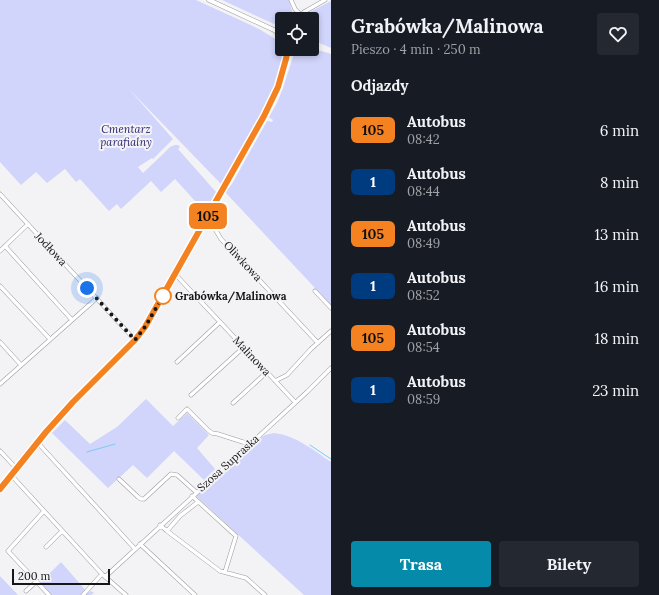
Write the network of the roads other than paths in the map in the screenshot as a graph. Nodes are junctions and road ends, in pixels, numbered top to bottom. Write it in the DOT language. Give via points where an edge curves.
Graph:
graph roads {
  1 [pos="210,0"];
  2 [pos="291,0"];
  3 [pos="325,0"];
  4 [pos="298,12"];
  5 [pos="306,12"];
  6 [pos="274,30"];
  7 [pos="287,56"];
  8 [pos="288,56"];
  9 [pos="286,59"];
  10 [pos="0,194"];
  11 [pos="206,220"];
  12 [pos="28,224"];
  13 [pos="5,246"];
  14 [pos="0,251"];
  15 [pos="175,274"];
  16 [pos="0,286"];
  17 [pos="315,291"];
  18 [pos="97,298"];
  19 [pos="331,308"];
  20 [pos="72,320"];
  21 [pos="220,322"];
  22 [pos="331,331"];
  23 [pos="50,339"];
  24 [pos="135,340"];
  25 [pos="0,342"];
  26 [pos="318,343"];
  27 [pos="244,347"];
  28 [pos="177,362"];
  29 [pos="21,365"];
  30 [pos="330,370"];
  31 [pos="267,372"];
  32 [pos="275,381"];
  33 [pos="0,384"];
  34 [pos="191,396"];
  35 [pos="295,402"];
  36 [pos="232,403"];
  37 [pos="178,418"];
  38 [pos="37,442"];
  39 [pos="249,444"];
  40 [pos="0,451"];
  41 [pos="16,468"];
  42 [pos="11,475"];
  43 [pos="119,478"];
  44 [pos="0,489"];
  45 [pos="196,492"];
  46 [pos="192,496"];
  47 [pos="198,502"];
  48 [pos="44,511"];
  49 [pos="160,525"];
  50 [pos="62,531"];
  51 [pos="167,531"];
  52 [pos="140,544"];
  53 [pos="46,547"];
  54 [pos="135,549"];
  55 [pos="225,572"];
  56 [pos="104,576"];
  57 [pos="36,582"];
  58 [pos="26,591"];
  59 [pos="49,595"];
  60 [pos="83,595"];
  61 [pos="126,595"];
  62 [pos="195,595"];
  63 [pos="265,595"];
  1 -- 6 [label="street"];
  2 -- 4 [label="street"];
  3 -- 5 [label="street"];
  7 -- 9 [label="street"];
  8 -- 9 [label="street"];
  9 -- 11 [label="street" via="273,99"];
  10 -- 12 [label="street, Jodłowa"];
  11 -- 15 [label="street"];
  11 -- 26 [label="street, Oliwkowa"];
  12 -- 13 [label="street"];
  12 -- 18 [label="street, Jodłowa"];
  13 -- 14 [label="street"];
  13 -- 20 [label="street"];
  15 -- 21 [label="street, Malinowa"];
  15 -- 24 [label="street"];
  16 -- 23 [label="street"];
  17 -- 19 [label="street"];
  18 -- 20 [label="street"];
  18 -- 24 [label="street, Jodłowa"];
  20 -- 23 [label="street"];
  21 -- 27 [label="street, Malinowa"];
  21 -- 28 [label="street"];
  22 -- 26 [label="street"];
  23 -- 29 [label="street"];
  24 -- 38 [label="street"];
  25 -- 29 [label="street"];
  26 -- 32 [label="street" via="287,375"];
  27 -- 31 [label="street, Malinowa"];
  27 -- 34 [label="street"];
  29 -- 33 [label="street"];
  30 -- 35 [label="street"];
  31 -- 32 [label="street, Malinowa"];
  31 -- 36 [label="street"];
  32 -- 35 [label="street, Malinowa"];
  35 -- 39 [label="street, Szosa Supraska"];
  37 -- 39 [label="street" via="187,409 212,433"];
  38 -- 41 [label="street"];
  38 -- 54 [label="street"];
  39 -- 45 [label="street, Szosa Supraska"];
  40 -- 41 [label="street"];
  41 -- 42 [label="street"];
  42 -- 44 [label="street"];
  42 -- 48 [label="street"];
  43 -- 45 [label="street" via="141,500 171,474 177,475"];
  45 -- 46 [label="street, Szosa Supraska"];
  46 -- 47 [label="street"];
  46 -- 49 [label="street, Szosa Supraska"];
  47 -- 51 [label="street" via="180,516"];
  47 -- 55 [label="street" via="236,536"];
  48 -- 50 [label="street"];
  48 -- 57 [label="street" via="8,550"];
  49 -- 51 [label="street"];
  49 -- 52 [label="street, Szosa Supraska"];
  50 -- 53 [label="street"];
  50 -- 56 [label="street"];
  51 -- 55 [label="street" via="220,571"];
  52 -- 54 [label="street, Szosa Supraska"];
  52 -- 62 [label="street"];
  54 -- 56 [label="street, Szosa Supraska"];
  55 -- 63 [label="street" via="246,578"];
  56 -- 60 [label="street, Szosa Supraska"];
  56 -- 61 [label="street"];
  57 -- 58 [label="street"];
  57 -- 59 [label="street"];
}
